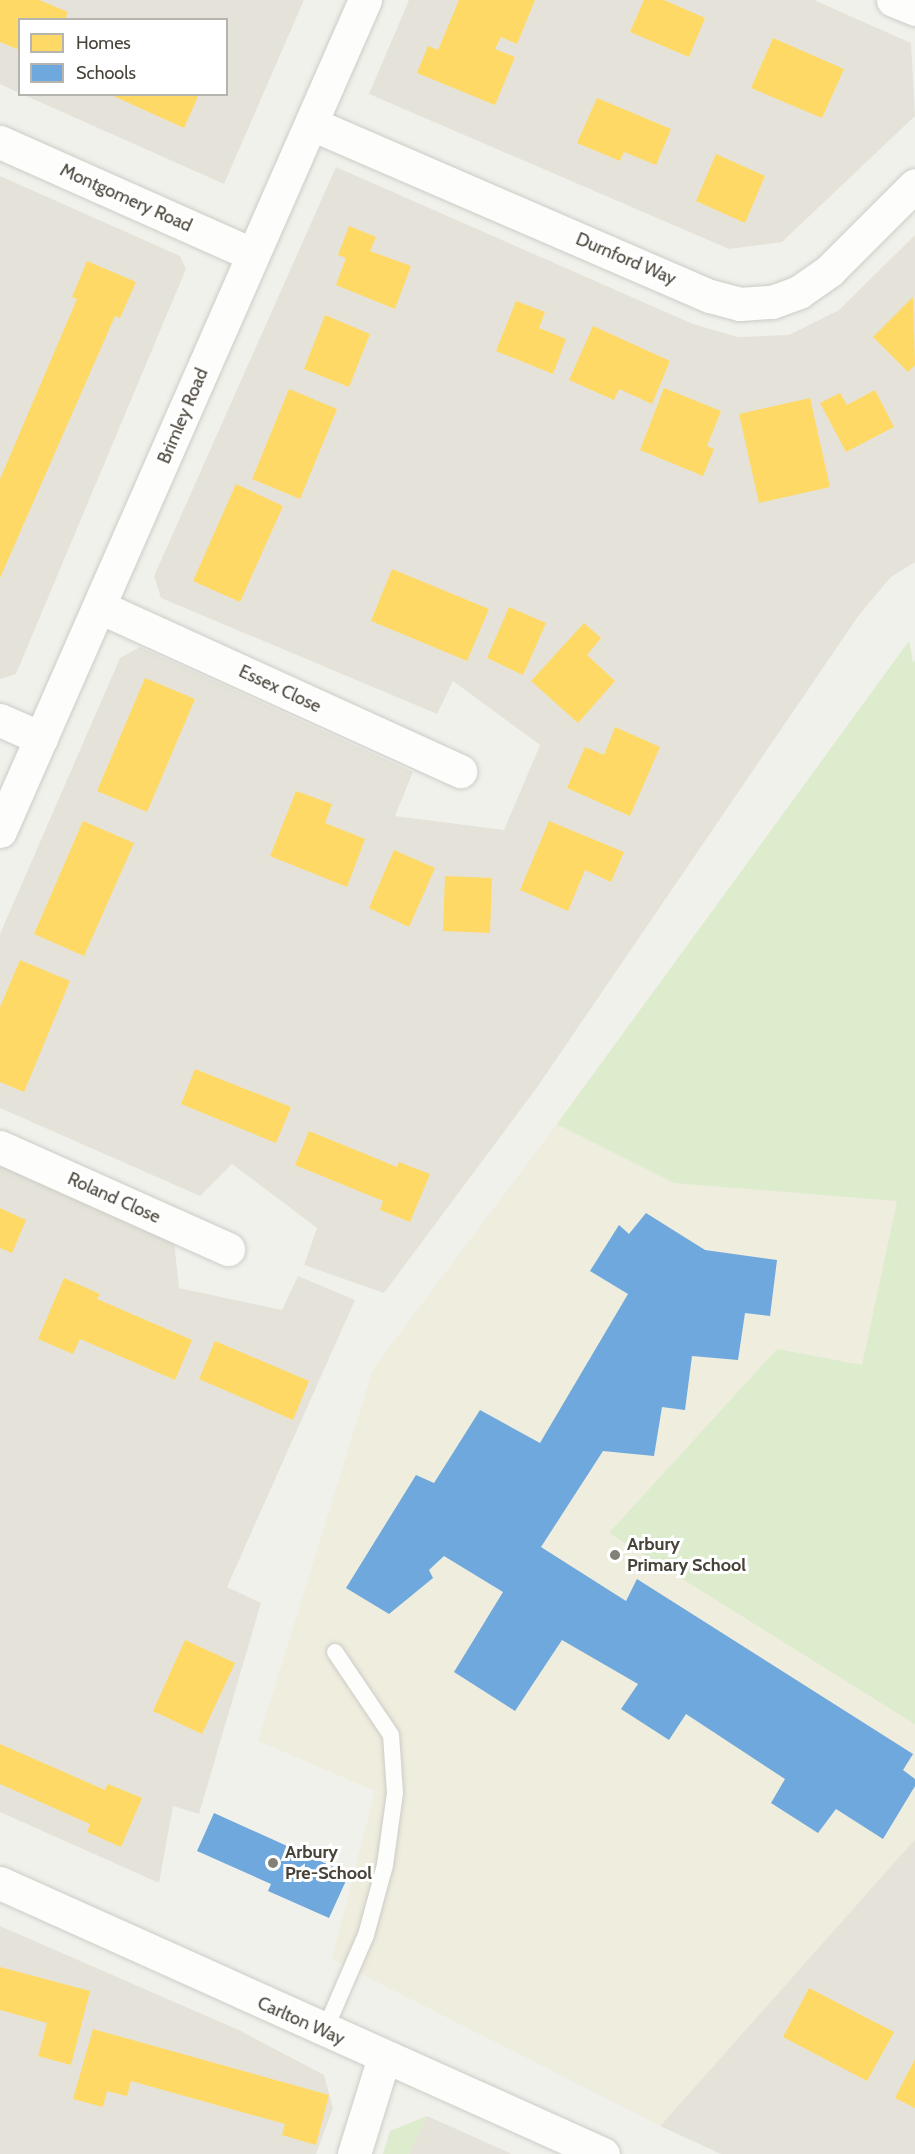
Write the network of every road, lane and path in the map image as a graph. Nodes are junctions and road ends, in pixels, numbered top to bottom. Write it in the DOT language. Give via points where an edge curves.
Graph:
graph roads {
  1 [pos="365,0"];
  2 [pos="893,0"];
  3 [pos="915,9"];
  4 [pos="312,124"];
  5 [pos="0,142"];
  6 [pos="915,185"];
  7 [pos="252,254"];
  8 [pos="100,607"];
  9 [pos="0,720"];
  10 [pos="41,738"];
  11 [pos="460,771"];
  12 [pos="0,831"];
  13 [pos="0,1147"];
  14 [pos="228,1249"];
  15 [pos="336,1652"];
  16 [pos="0,1883"];
  17 [pos="324,2032"];
  18 [pos="384,2058"];
  19 [pos="354,2154"];
  20 [pos="603,2154"];
  1 -- 4 [label="street, Brimley Road"];
  2 -- 3 [label="street"];
  4 -- 6 [label="street, Durnford Way" via="710,296 740,304 772,302 799,292 830,270"];
  4 -- 7 [label="street, Brimley Road"];
  5 -- 7 [label="street, Montgomery Road"];
  7 -- 8 [label="street, Brimley Road"];
  8 -- 10 [label="street, Brimley Road"];
  8 -- 11 [label="street, Essex Close"];
  9 -- 10 [label="street"];
  10 -- 12 [label="street, Brimley Road"];
  13 -- 14 [label="street, Roland Close"];
  15 -- 17 [label="lane" via="391,1735 395,1793 385,1865 366,1935"];
  16 -- 17 [label="street, Carlton Way"];
  17 -- 18 [label="street, Carlton Way"];
  18 -- 19 [label="street"];
  18 -- 20 [label="street, Carlton Way"];
}
